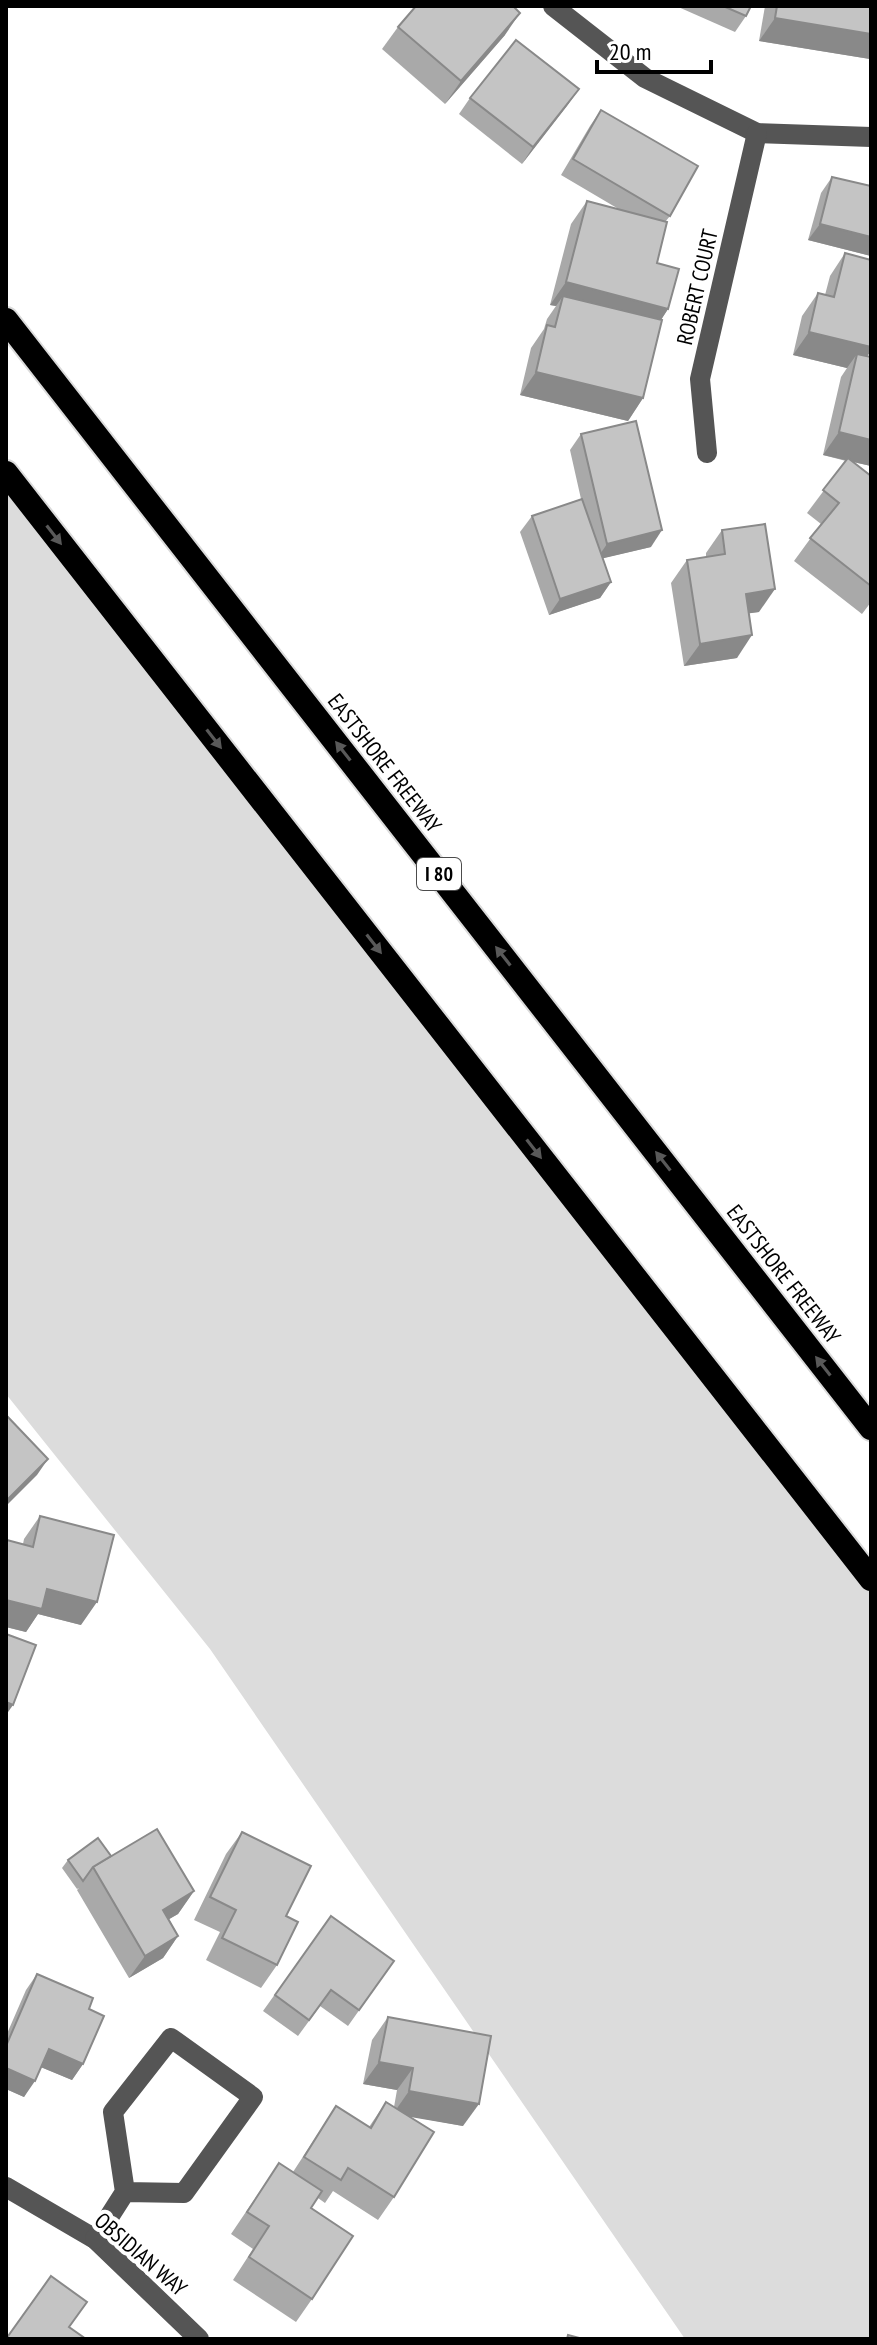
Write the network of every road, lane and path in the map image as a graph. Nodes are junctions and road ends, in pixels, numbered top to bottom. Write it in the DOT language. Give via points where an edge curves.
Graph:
graph roads {
  1 [pos="553,6"];
  2 [pos="757,133"];
  3 [pos="871,137"];
  4 [pos="6,320"];
  5 [pos="707,453"];
  6 [pos="6,473"];
  7 [pos="871,1428"];
  8 [pos="871,1579"];
  9 [pos="6,2187"];
  10 [pos="125,2192"];
  11 [pos="95,2239"];
  12 [pos="199,2339"];
  1 -- 2 [label="street" via="645,78"];
  2 -- 3 [label="street"];
  2 -- 5 [label="street, ROBERT COURT" via="700,379"];
  7 -- 4 [label="highway, EASTSHORE FREEWAY / I 80, one-way"];
  6 -- 8 [label="highway, one-way"];
  9 -- 11 [label="street, OBSIDIAN WAY"];
  10 -- 10 [label="street" via="184,2193 253,2097 171,2038 113,2112"];
  10 -- 11 [label="street"];
  11 -- 12 [label="street, OBSIDIAN WAY"];
}
